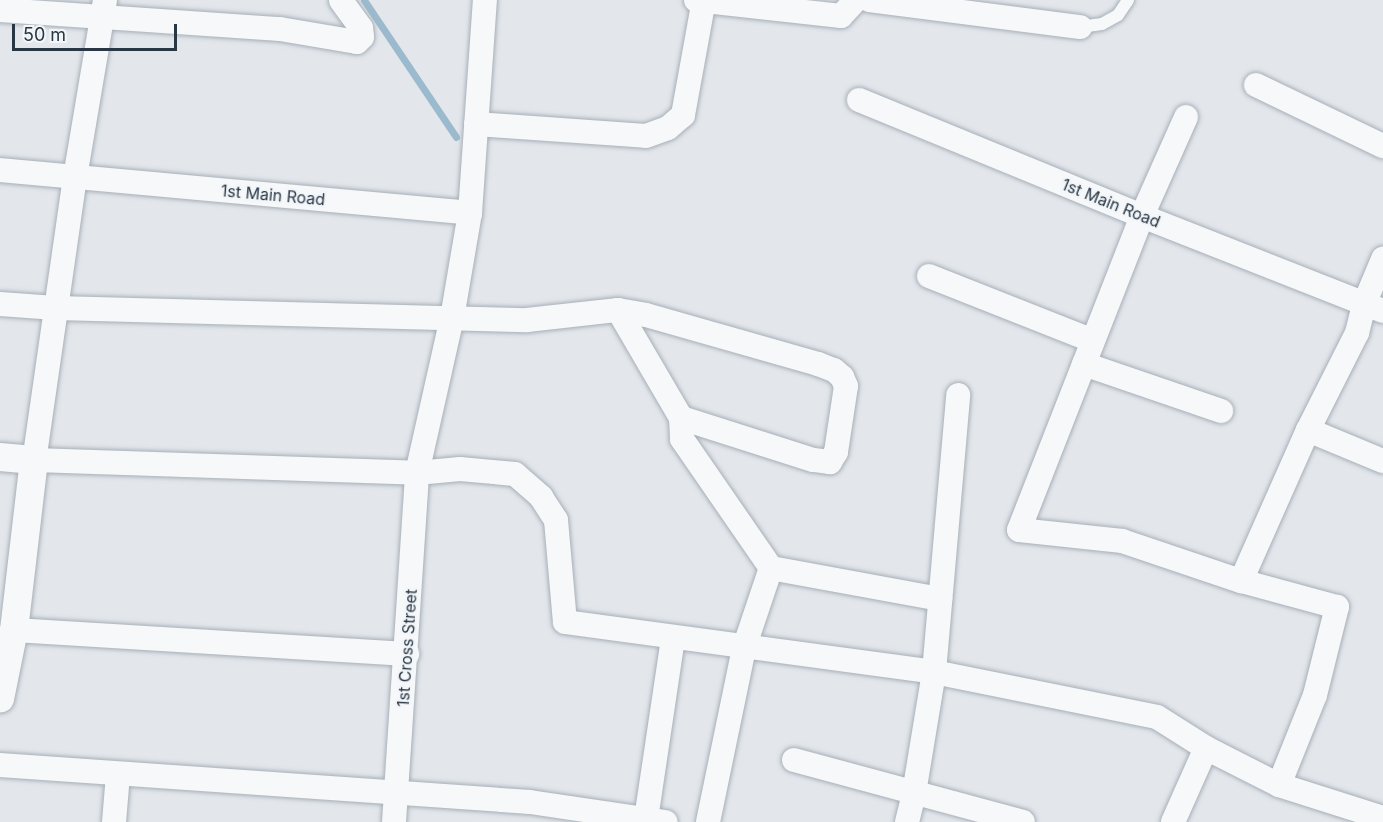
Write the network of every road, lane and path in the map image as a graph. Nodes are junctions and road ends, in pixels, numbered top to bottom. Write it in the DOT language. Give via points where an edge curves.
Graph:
graph roads {
  1 [pos="341,0"];
  2 [pos="485,0"];
  3 [pos="701,0"];
  4 [pos="856,0"];
  5 [pos="869,0"];
  6 [pos="1128,0"];
  7 [pos="104,8"];
  8 [pos="0,10"];
  9 [pos="1080,27"];
  10 [pos="1256,85"];
  11 [pos="859,100"];
  12 [pos="1186,117"];
  13 [pos="476,123"];
  14 [pos="1383,146"];
  15 [pos="0,170"];
  16 [pos="75,177"];
  17 [pos="470,213"];
  18 [pos="1142,216"];
  19 [pos="1383,259"];
  20 [pos="929,276"];
  21 [pos="0,304"];
  22 [pos="1374,307"];
  23 [pos="56,308"];
  24 [pos="618,310"];
  25 [pos="452,318"];
  26 [pos="1093,342"];
  27 [pos="1084,364"];
  28 [pos="958,395"];
  29 [pos="1221,411"];
  30 [pos="681,418"];
  31 [pos="1308,430"];
  32 [pos="0,457"];
  33 [pos="34,460"];
  34 [pos="1383,461"];
  35 [pos="417,473"];
  36 [pos="771,568"];
  37 [pos="1241,581"];
  38 [pos="940,599"];
  39 [pos="10,619"];
  40 [pos="673,638"];
  41 [pos="744,648"];
  42 [pos="407,654"];
  43 [pos="934,672"];
  44 [pos="0,699"];
  45 [pos="1206,748"];
  46 [pos="794,760"];
  47 [pos="0,765"];
  48 [pos="118,774"];
  49 [pos="1279,785"];
  50 [pos="914,793"];
  51 [pos="395,794"];
  52 [pos="1369,817"];
  53 [pos="656,820"];
  54 [pos="114,822"];
  55 [pos="394,822"];
  56 [pos="708,822"];
  57 [pos="907,822"];
  58 [pos="1023,822"];
  59 [pos="1173,822"];
  1 -- 7 [label="street" via="361,28 362,37 357,42"];
  2 -- 13 [label="street, 1st Cross Street"];
  3 -- 4 [label="street" via="841,16"];
  3 -- 13 [label="street" via="683,115 668,128 646,136"];
  5 -- 9 [label="street"];
  6 -- 9 [label="lane" via="1118,15 1102,24"];
  7 -- 8 [label="street"];
  7 -- 16 [label="street"];
  10 -- 14 [label="street"];
  11 -- 18 [label="street, 1st Main Road"];
  12 -- 18 [label="street"];
  13 -- 17 [label="street, 1st Cross Street"];
  15 -- 16 [label="street, 1st Main Road"];
  16 -- 17 [label="street, 1st Main Road"];
  16 -- 23 [label="street"];
  17 -- 25 [label="street, 1st Cross Street"];
  18 -- 22 [label="street, 1st Main Road"];
  18 -- 26 [label="street"];
  19 -- 22 [label="street"];
  20 -- 26 [label="street"];
  21 -- 23 [label="street"];
  22 -- 31 [label="street"];
  23 -- 25 [label="street"];
  23 -- 33 [label="street"];
  24 -- 25 [label="street" via="527,320"];
  24 -- 30 [label="street"];
  24 -- 30 [label="street" via="818,364 834,370 846,386 836,452 830,462"];
  25 -- 35 [label="street, 1st Cross Street"];
  26 -- 27 [label="street"];
  27 -- 29 [label="street"];
  27 -- 37 [label="street" via="1019,530 1122,541"];
  28 -- 38 [label="street"];
  30 -- 36 [label="street" via="682,439"];
  31 -- 34 [label="street"];
  31 -- 37 [label="street"];
  32 -- 33 [label="street"];
  33 -- 35 [label="street"];
  33 -- 39 [label="street"];
  35 -- 40 [label="street" via="460,469 514,474 541,497 556,520 565,622"];
  35 -- 42 [label="street, 1st Cross Street"];
  36 -- 38 [label="street"];
  36 -- 41 [label="street"];
  37 -- 49 [label="street" via="1337,607 1315,695"];
  38 -- 43 [label="street"];
  39 -- 42 [label="street"];
  39 -- 44 [label="street"];
  40 -- 41 [label="street"];
  40 -- 53 [label="street"];
  41 -- 43 [label="street"];
  41 -- 56 [label="street"];
  42 -- 51 [label="street, 1st Cross Street"];
  43 -- 45 [label="street" via="1157,717"];
  43 -- 50 [label="street"];
  45 -- 49 [label="street"];
  45 -- 59 [label="street"];
  46 -- 50 [label="street"];
  47 -- 48 [label="street"];
  48 -- 51 [label="street"];
  48 -- 54 [label="street"];
  49 -- 52 [label="street"];
  50 -- 57 [label="street"];
  50 -- 58 [label="street"];
  51 -- 53 [label="street" via="530,802"];
  51 -- 55 [label="street, 1st Cross Street"];
}
